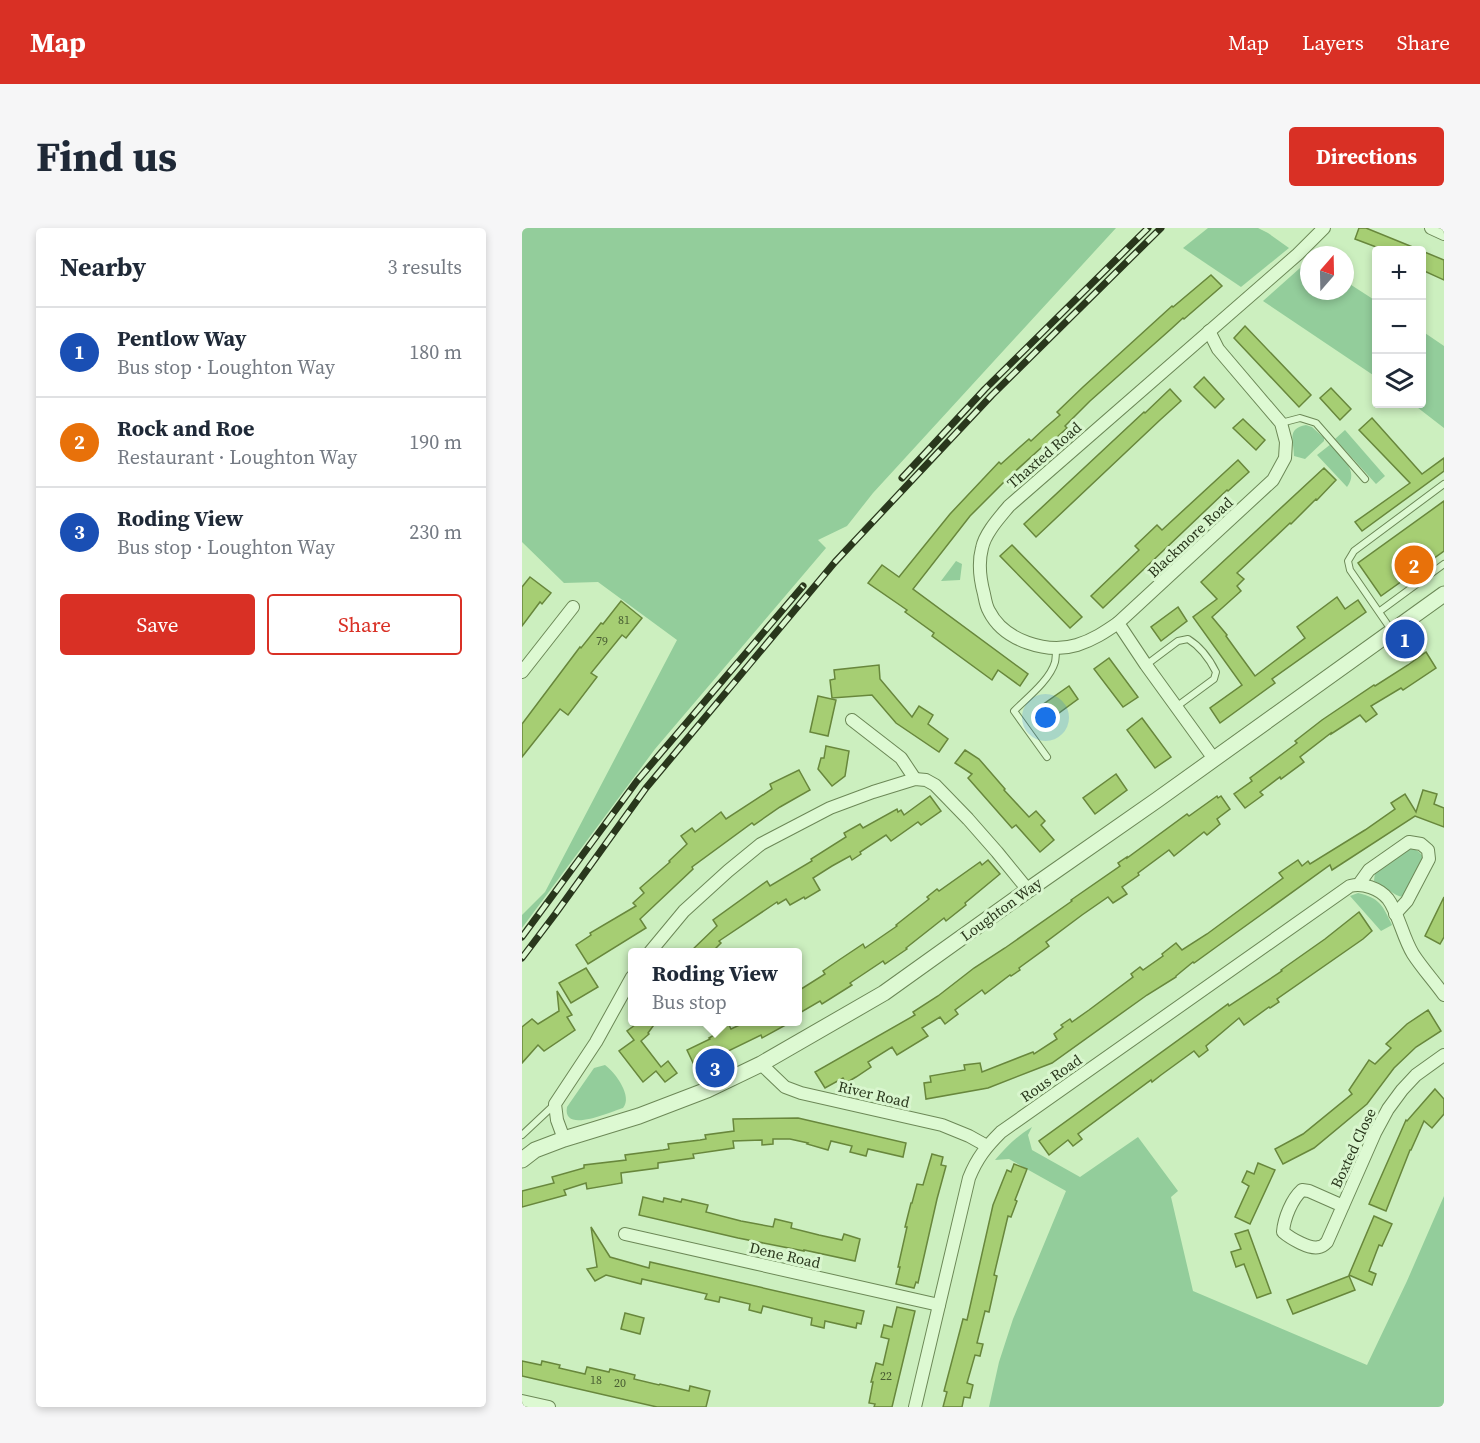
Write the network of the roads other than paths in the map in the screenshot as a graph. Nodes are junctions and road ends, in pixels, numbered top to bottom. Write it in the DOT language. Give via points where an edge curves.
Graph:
graph roads {
  1 [pos="1324,228"];
  2 [pos="1431,228"];
  3 [pos="1444,234"];
  4 [pos="1209,331"];
  5 [pos="1281,423"];
  6 [pos="1365,478"];
  7 [pos="1444,484"];
  8 [pos="1444,564"];
  9 [pos="1443,597"];
  10 [pos="573,607"];
  11 [pos="1380,612"];
  12 [pos="1118,623"];
  13 [pos="1392,631"];
  14 [pos="1056,647"];
  15 [pos="1146,665"];
  16 [pos="522,672"];
  17 [pos="1176,707"];
  18 [pos="852,720"];
  19 [pos="1047,757"];
  20 [pos="1214,759"];
  21 [pos="915,779"];
  22 [pos="1359,884"];
  23 [pos="1028,890"];
  24 [pos="1395,914"];
  25 [pos="653,948"];
  26 [pos="628,986"];
  27 [pos="1444,995"];
  28 [pos="1444,1055"];
  29 [pos="760,1064"];
  30 [pos="555,1104"];
  31 [pos="522,1135"];
  32 [pos="564,1138"];
  33 [pos="987,1146"];
  34 [pos="522,1160"];
  35 [pos="1343,1206"];
  36 [pos="625,1234"];
  37 [pos="939,1305"];
  38 [pos="522,1401"];
  39 [pos="549,1407"];
  40 [pos="915,1407"];
  1 -- 4 [label="street, Thaxted Road"];
  2 -- 3 [label="street"];
  4 -- 5 [label="street" via="1218,349"];
  4 -- 14 [label="street, Thaxted Road" via="1009,506 982,547 980,572 988,611 1002,628 1021,640"];
  5 -- 6 [label="lane" via="1300,418 1316,423"];
  5 -- 12 [label="street, Blackmore Road" via="1285,458 1273,480"];
  7 -- 11 [label="lane" via="1354,551 1348,561 1350,570"];
  8 -- 11 [label="lane"];
  9 -- 13 [label="street, Loughton Way"];
  10 -- 16 [label="street"];
  11 -- 13 [label="lane"];
  12 -- 14 [label="street, Thaxted Road" via="1096,638"];
  12 -- 15 [label="street"];
  13 -- 20 [label="street, Loughton Way"];
  14 -- 19 [label="lane" via="1051,670 1014,711"];
  15 -- 17 [label="street"];
  15 -- 17 [label="lane" via="1178,641 1188,639 1209,659 1216,672 1214,680"];
  17 -- 20 [label="street"];
  18 -- 21 [label="street" via="901,758"];
  20 -- 23 [label="street, Loughton Way"];
  21 -- 23 [label="street" via="935,785"];
  21 -- 25 [label="street" via="830,808 761,844 684,911"];
  22 -- 24 [label="street" via="1388,899"];
  22 -- 24 [label="street, Rous Road" via="1369,870 1409,842 1421,844 1428,850 1429,860 1407,901"];
  22 -- 33 [label="street, Rous Road" via="1312,912 1001,1131"];
  23 -- 29 [label="street, Loughton Way" via="885,993"];
  24 -- 27 [label="street" via="1414,955"];
  26 -- 30 [label="street"];
  28 -- 35 [label="street, Boxted Close" via="1416,1075 1388,1109"];
  29 -- 32 [label="street, Loughton Way" via="662,1108"];
  29 -- 33 [label="street, River Road" via="785,1087 801,1093 942,1125"];
  30 -- 31 [label="lane"];
  30 -- 32 [label="street"];
  32 -- 34 [label="street, Loughton Way"];
  33 -- 37 [label="street, Rous Road" via="969,1178"];
  35 -- 35 [label="street, Boxted Close" via="1328,1242 1321,1247 1313,1248 1283,1232 1296,1195 1302,1190"];
  36 -- 37 [label="street, Dene Road"];
  37 -- 40 [label="street, Rous Road"];
  38 -- 39 [label="street"];
}
